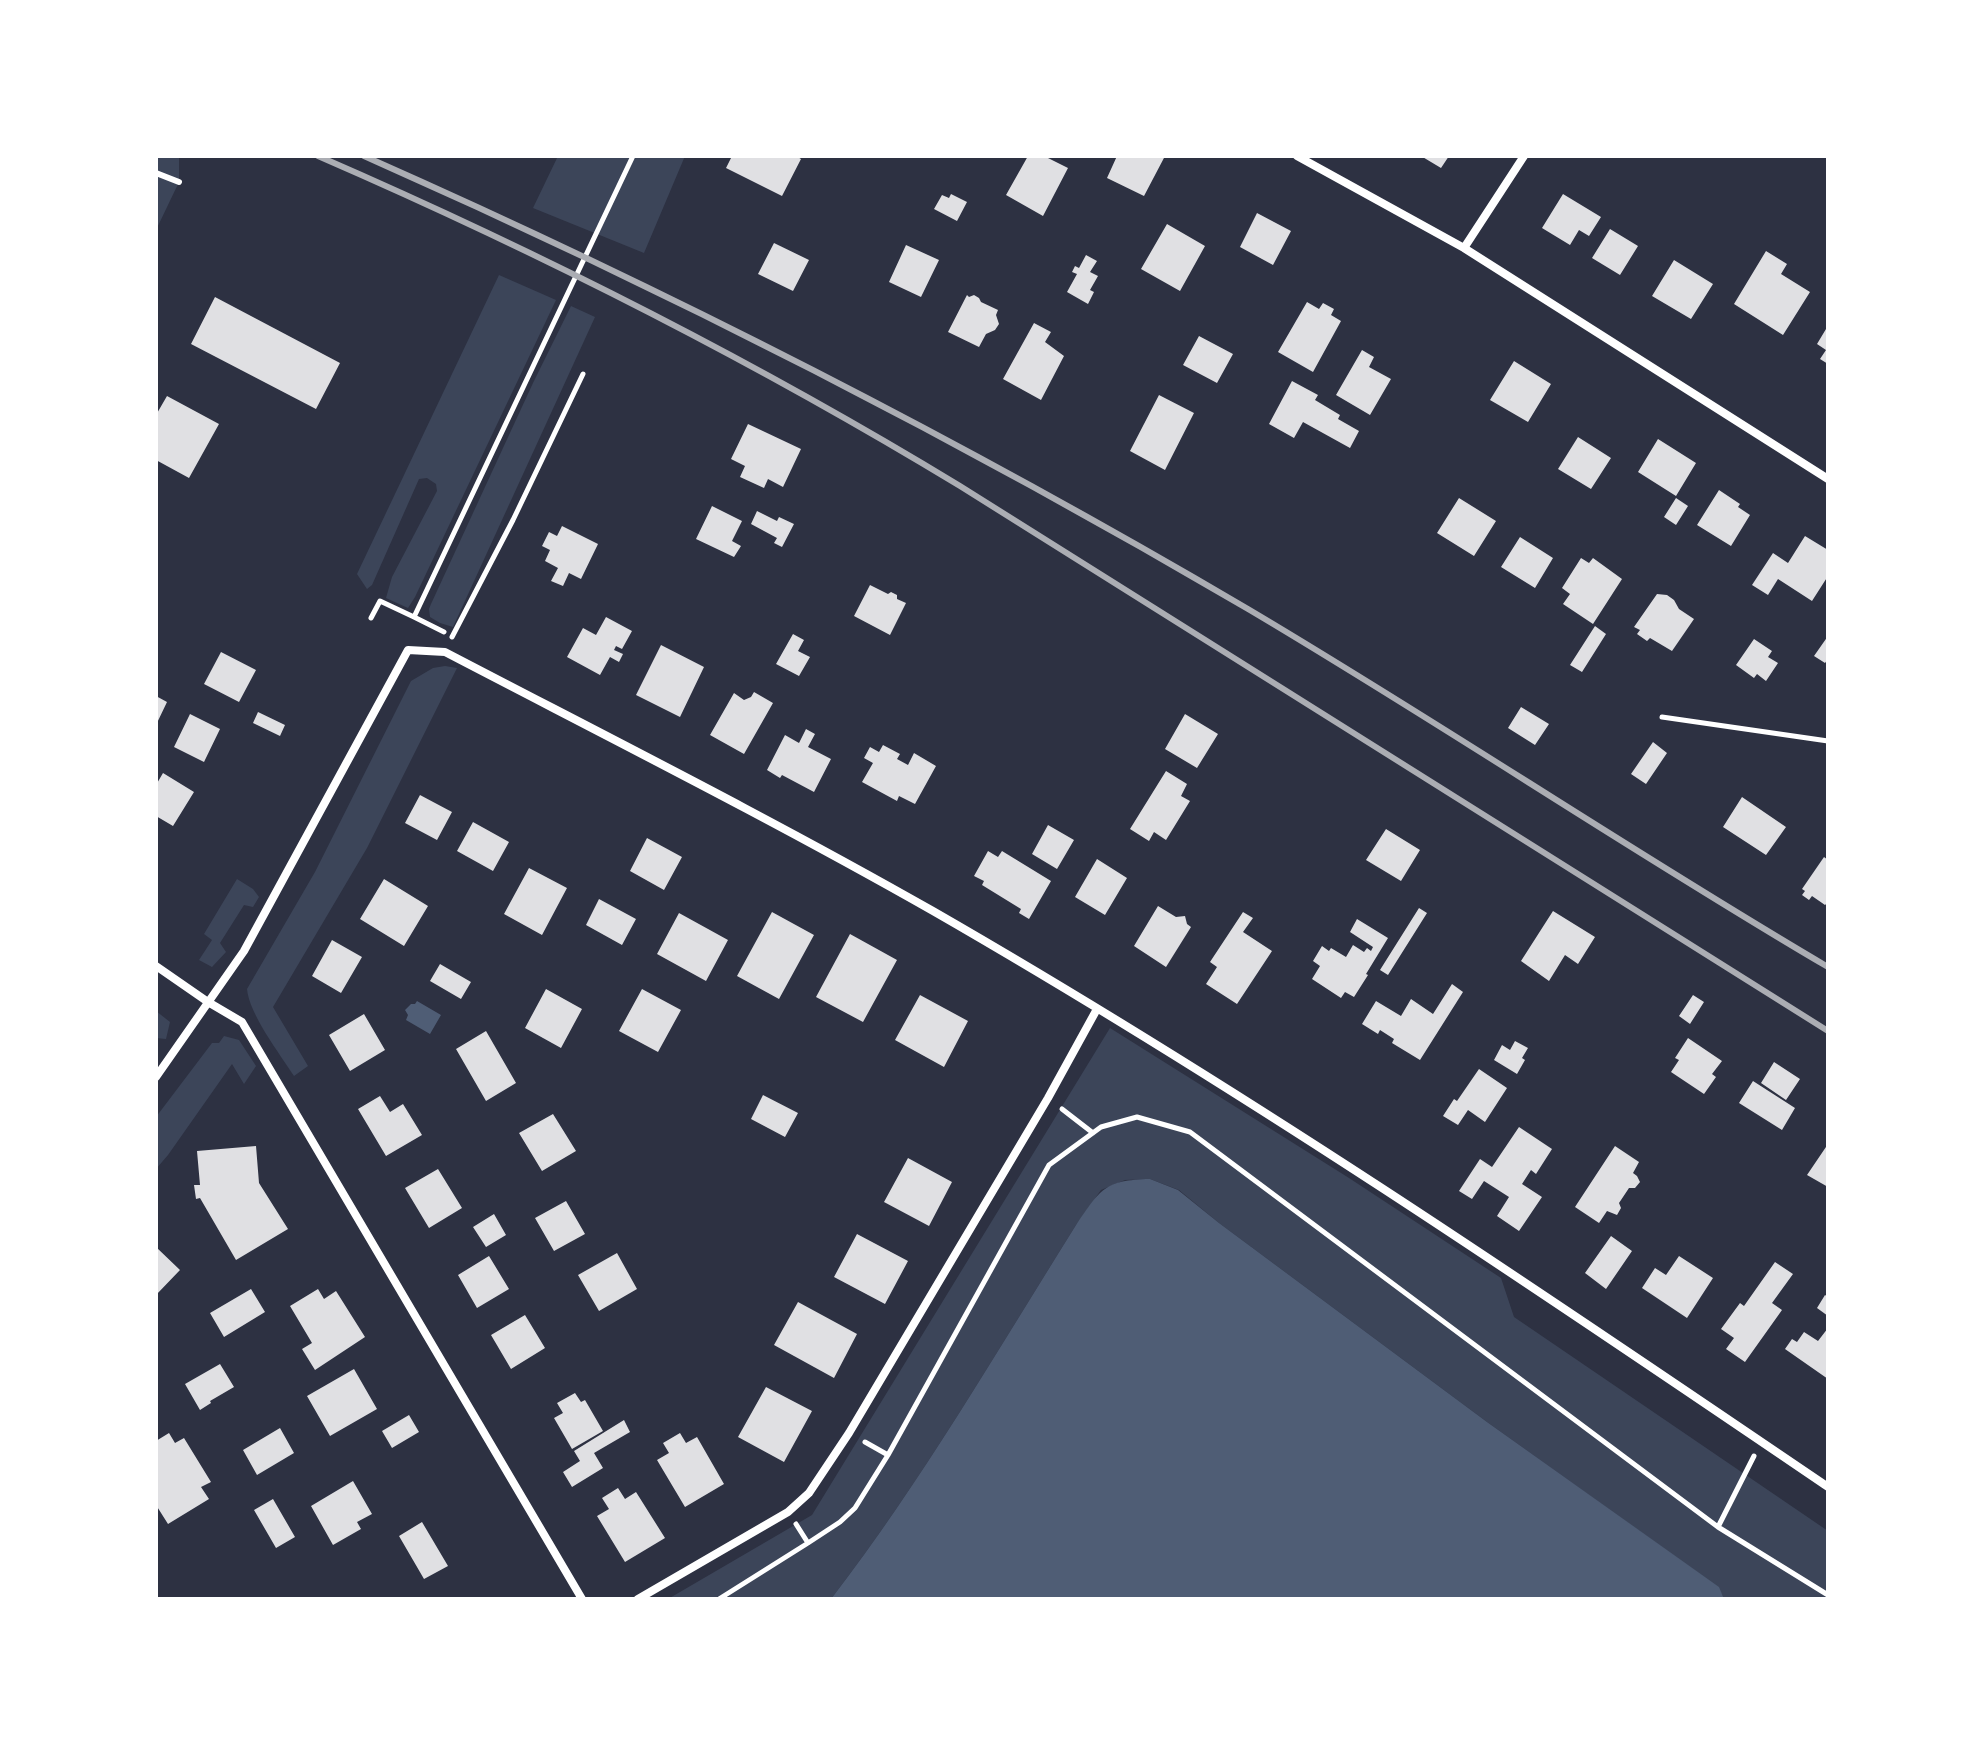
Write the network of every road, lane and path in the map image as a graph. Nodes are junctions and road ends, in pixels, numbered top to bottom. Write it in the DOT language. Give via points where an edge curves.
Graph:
graph roads {
  1 [pos="633,156"];
  2 [pos="1297,156"];
  3 [pos="1524,156"];
  4 [pos="156,173"];
  5 [pos="179,182"];
  6 [pos="1464,248"];
  7 [pos="583,374"];
  8 [pos="1828,479"];
  9 [pos="414,617"];
  10 [pos="371,618"];
  11 [pos="1662,717"];
  12 [pos="1828,741"];
  13 [pos="156,966"];
  14 [pos="208,1002"];
  15 [pos="1097,1009"];
  16 [pos="156,1077"];
  17 [pos="1048,1098"];
  18 [pos="1093,1133"];
  19 [pos="849,1433"];
  20 [pos="1761,1442"];
  21 [pos="888,1455"];
  22 [pos="1828,1487"];
  23 [pos="1718,1527"];
  24 [pos="1828,1595"];
  25 [pos="582,1599"];
  26 [pos="638,1599"];
  27 [pos="719,1599"];
  1 -- 9 [label="path"];
  2 -- 6 [label="street"];
  3 -- 6 [label="street"];
  4 -- 5 [label="lane"];
  6 -- 8 [label="street"];
  7 -- 9 [label="path" via="453,636"];
  9 -- 10 [label="path" via="380,601"];
  11 -- 12 [label="path"];
  13 -- 14 [label="street"];
  14 -- 15 [label="street" via="244,951 408,650 445,652 737,804 933,911"];
  14 -- 16 [label="street"];
  14 -- 25 [label="street" via="242,1022"];
  15 -- 17 [label="street"];
  15 -- 20 [label="street" via="1374,1183"];
  17 -- 18 [label="path"];
  17 -- 19 [label="street"];
  18 -- 21 [label="path" via="1049,1165"];
  18 -- 23 [label="path" via="1137,1117 1190,1132"];
  19 -- 21 [label="path"];
  19 -- 26 [label="street" via="809,1493 788,1512"];
  20 -- 22 [label="street"];
  20 -- 23 [label="path"];
  21 -- 27 [label="path" via="855,1508 840,1522"];
  23 -- 24 [label="path"];
}
